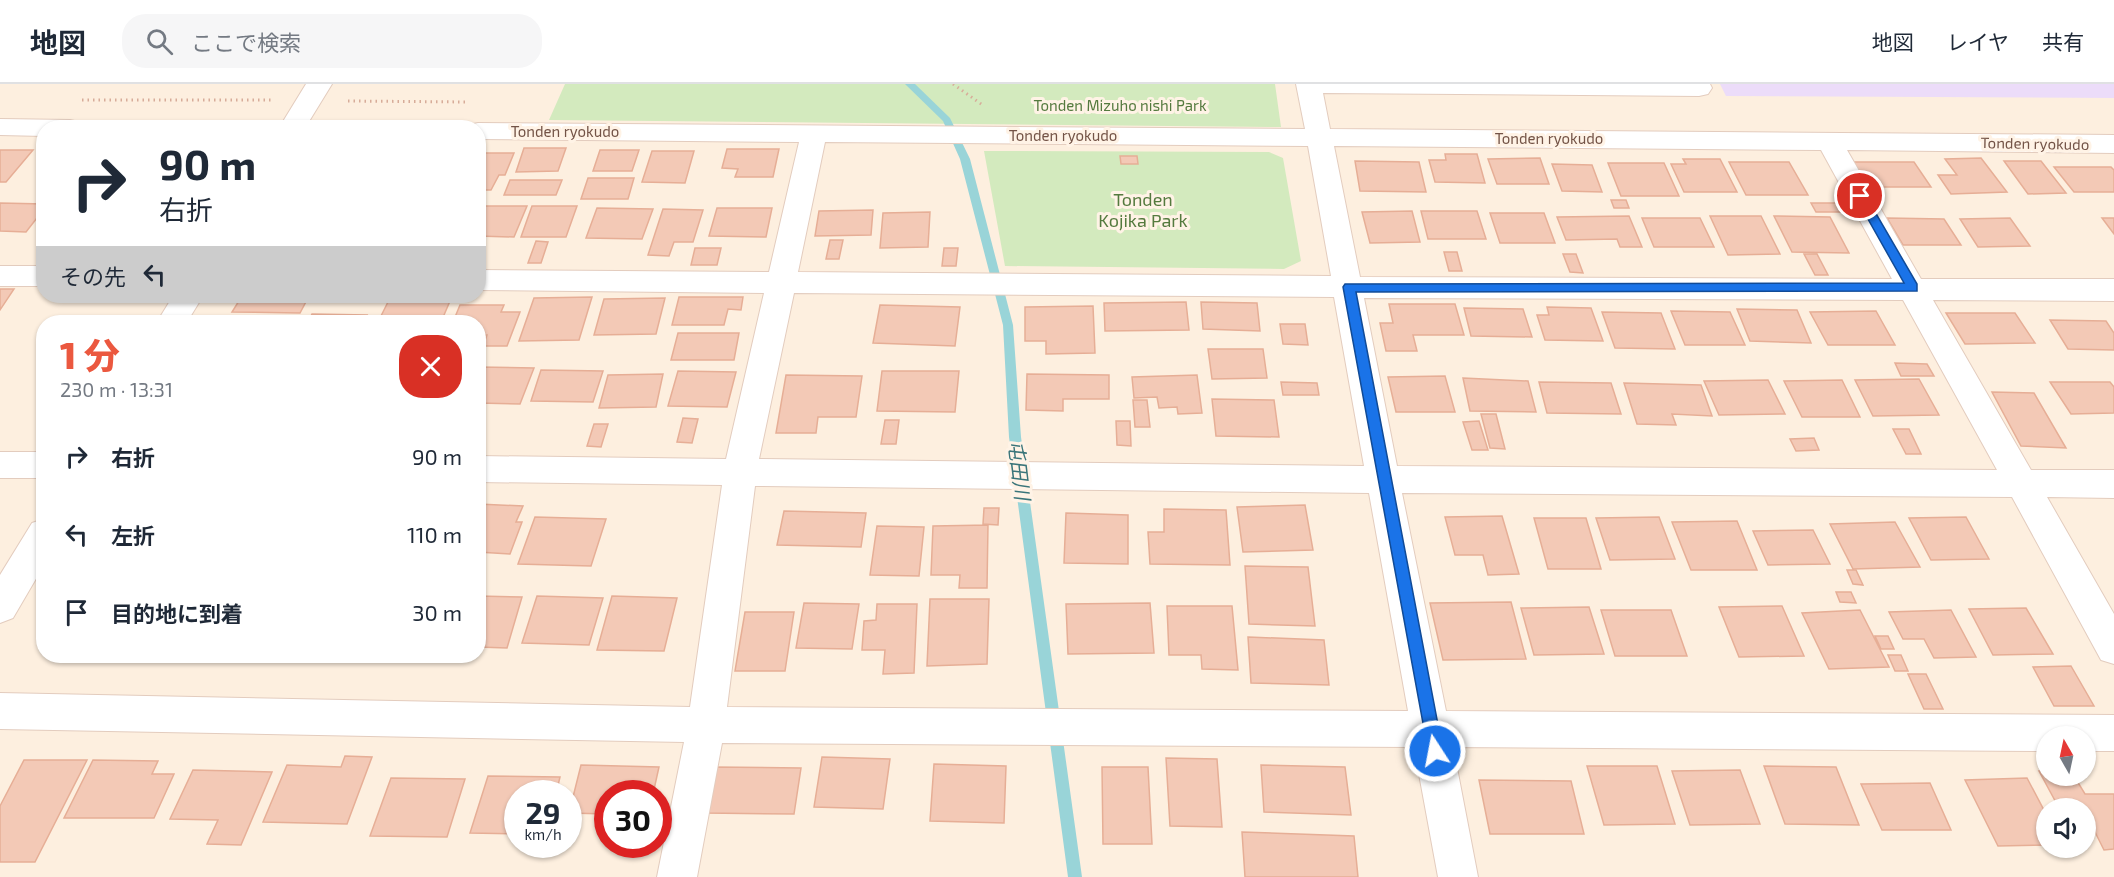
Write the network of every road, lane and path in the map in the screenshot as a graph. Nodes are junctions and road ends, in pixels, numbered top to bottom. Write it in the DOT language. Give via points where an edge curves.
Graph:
graph roads {
  1 [pos="319,84"];
  2 [pos="1309,84"];
  3 [pos="1697,84"];
  4 [pos="1502,85"];
  5 [pos="72,100"];
  6 [pos="275,100"];
  7 [pos="297,120"];
  8 [pos="0,127"];
  9 [pos="36,128"];
  10 [pos="486,131"];
  11 [pos="814,133"];
  12 [pos="1319,137"];
  13 [pos="1829,141"];
  14 [pos="2114,144"];
  15 [pos="0,276"];
  16 [pos="36,276"];
  17 [pos="486,280"];
  18 [pos="782,282"];
  19 [pos="1349,287"];
  20 [pos="1913,288"];
  21 [pos="2114,290"];
  22 [pos="0,465"];
  23 [pos="36,465"];
  24 [pos="486,469"];
  25 [pos="740,471"];
  26 [pos="1383,480"];
  27 [pos="2021,484"];
  28 [pos="2114,484"];
  29 [pos="36,546"];
  30 [pos="0,607"];
  31 [pos="2114,648"];
  32 [pos="0,711"];
  33 [pos="706,725"];
  34 [pos="1431,730"];
  35 [pos="2114,733"];
  36 [pos="676,877"];
  37 [pos="1458,877"];
  1 -- 7 [label="street"];
  2 -- 4 [label="street"];
  2 -- 12 [label="street"];
  3 -- 4 [label="street" via="1699,88"];
  5 -- 6 [label="path"];
  8 -- 9 [label="street"];
  10 -- 11 [label="street, Tonden ryokudo"];
  11 -- 12 [label="street, Tonden ryokudo"];
  11 -- 18 [label="street"];
  12 -- 13 [label="street, Tonden ryokudo"];
  12 -- 19 [label="street"];
  13 -- 14 [label="street, Tonden ryokudo"];
  13 -- 20 [label="street"];
  15 -- 16 [label="street"];
  17 -- 18 [label="street"];
  18 -- 19 [label="street"];
  18 -- 25 [label="street"];
  19 -- 20 [label="street"];
  19 -- 26 [label="street"];
  20 -- 21 [label="street"];
  20 -- 27 [label="street"];
  22 -- 23 [label="street"];
  24 -- 25 [label="street"];
  25 -- 26 [label="street"];
  25 -- 33 [label="street"];
  26 -- 27 [label="street"];
  26 -- 34 [label="street"];
  27 -- 28 [label="street"];
  27 -- 31 [label="street"];
  29 -- 30 [label="street"];
  32 -- 33 [label="street"];
  33 -- 34 [label="street"];
  33 -- 36 [label="street"];
  34 -- 35 [label="street"];
  34 -- 37 [label="street"];
}
